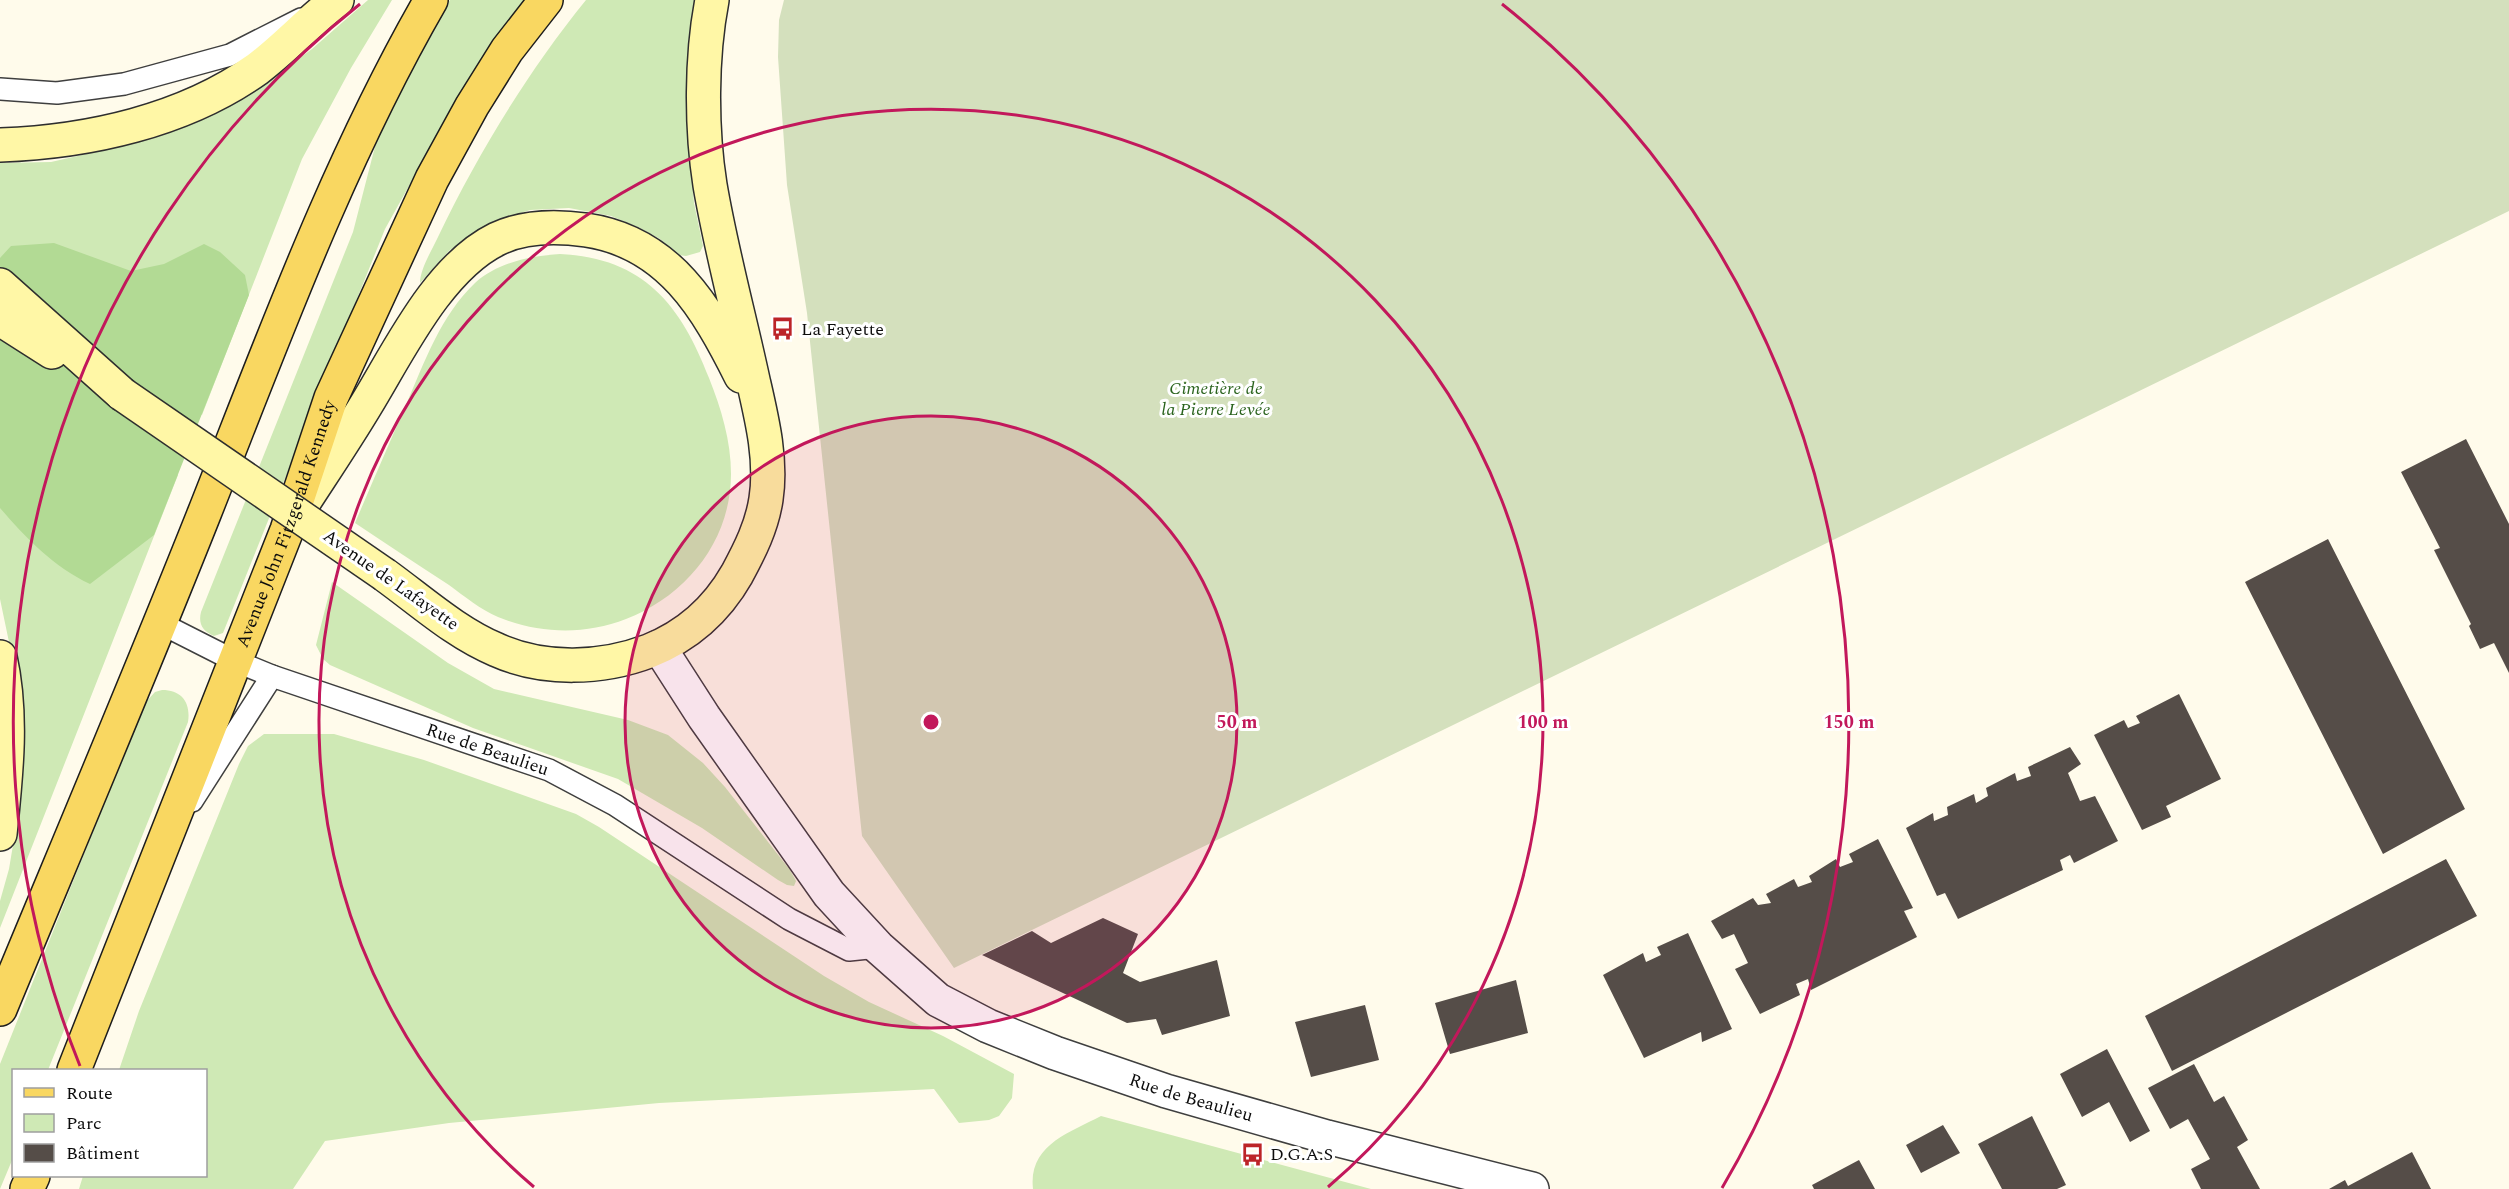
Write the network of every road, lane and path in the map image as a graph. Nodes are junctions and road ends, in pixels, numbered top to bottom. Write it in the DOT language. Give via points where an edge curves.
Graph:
graph roads {
  1 [pos="431,0"];
  2 [pos="546,0"];
  3 [pos="712,0"];
  4 [pos="335,1"];
  5 [pos="0,88"];
  6 [pos="0,145"];
  7 [pos="0,285"];
  8 [pos="0,320"];
  9 [pos="122,394"];
  10 [pos="761,417"];
  11 [pos="287,530"];
  12 [pos="160,623"];
  13 [pos="659,647"];
  14 [pos="0,657"];
  15 [pos="235,661"];
  16 [pos="272,676"];
  17 [pos="0,834"];
  18 [pos="157,857"];
  19 [pos="878,947"];
  20 [pos="0,1009"];
  21 [pos="75,1069"];
  22 [pos="1500,1185"];
  23 [pos="1532,1189"];
  1 -- 12 [label="main road" via="362,128 295,283"];
  2 -- 11 [label="main road, Avenue John Fitzgerald Kennedy" via="495,69 432,179 331,399"];
  3 -- 10 [label="street" via="705,142 721,242"];
  4 -- 5 [label="lane" via="230,55 124,84 57,93"];
  4 -- 6 [label="street" via="255,70 190,106 135,125 75,139"];
  7 -- 9 [label="street, Avenue de Lafayette"];
  8 -- 9 [label="street, Avenue de Lafayette"];
  9 -- 13 [label="street, Avenue de Lafayette, bridge" via="482,643 517,657 577,666 635,657"];
  10 -- 11 [label="street" via="698,299 660,262 633,244 601,232 545,227 520,231 497,239 449,276 404,340"];
  10 -- 13 [label="street, Avenue de Lafayette" via="768,473 761,523 751,548 731,584 704,618"];
  11 -- 15 [label="main road, Avenue John Fitzgerald Kennedy"];
  12 -- 15 [label="lane, Rue de Beaulieu"];
  12 -- 20 [label="main road"];
  13 -- 19 [label="street, Rue de Beaulieu" via="829,894"];
  14 -- 17 [label="street" via="7,766"];
  15 -- 16 [label="lane, Rue de Beaulieu"];
  15 -- 18 [label="main road, Avenue John Fitzgerald Kennedy"];
  16 -- 18 [label="lane"];
  16 -- 19 [label="lane, Rue de Beaulieu" via="549,770 615,805 789,919 849,950"];
  18 -- 21 [label="main road, Avenue John Fitzgerald Kennedy"];
  19 -- 22 [label="street, Rue de Beaulieu" via="938,1000 988,1026 1055,1053 1166,1091"];
  22 -- 23 [label="street, Rue de Beaulieu"];
}
